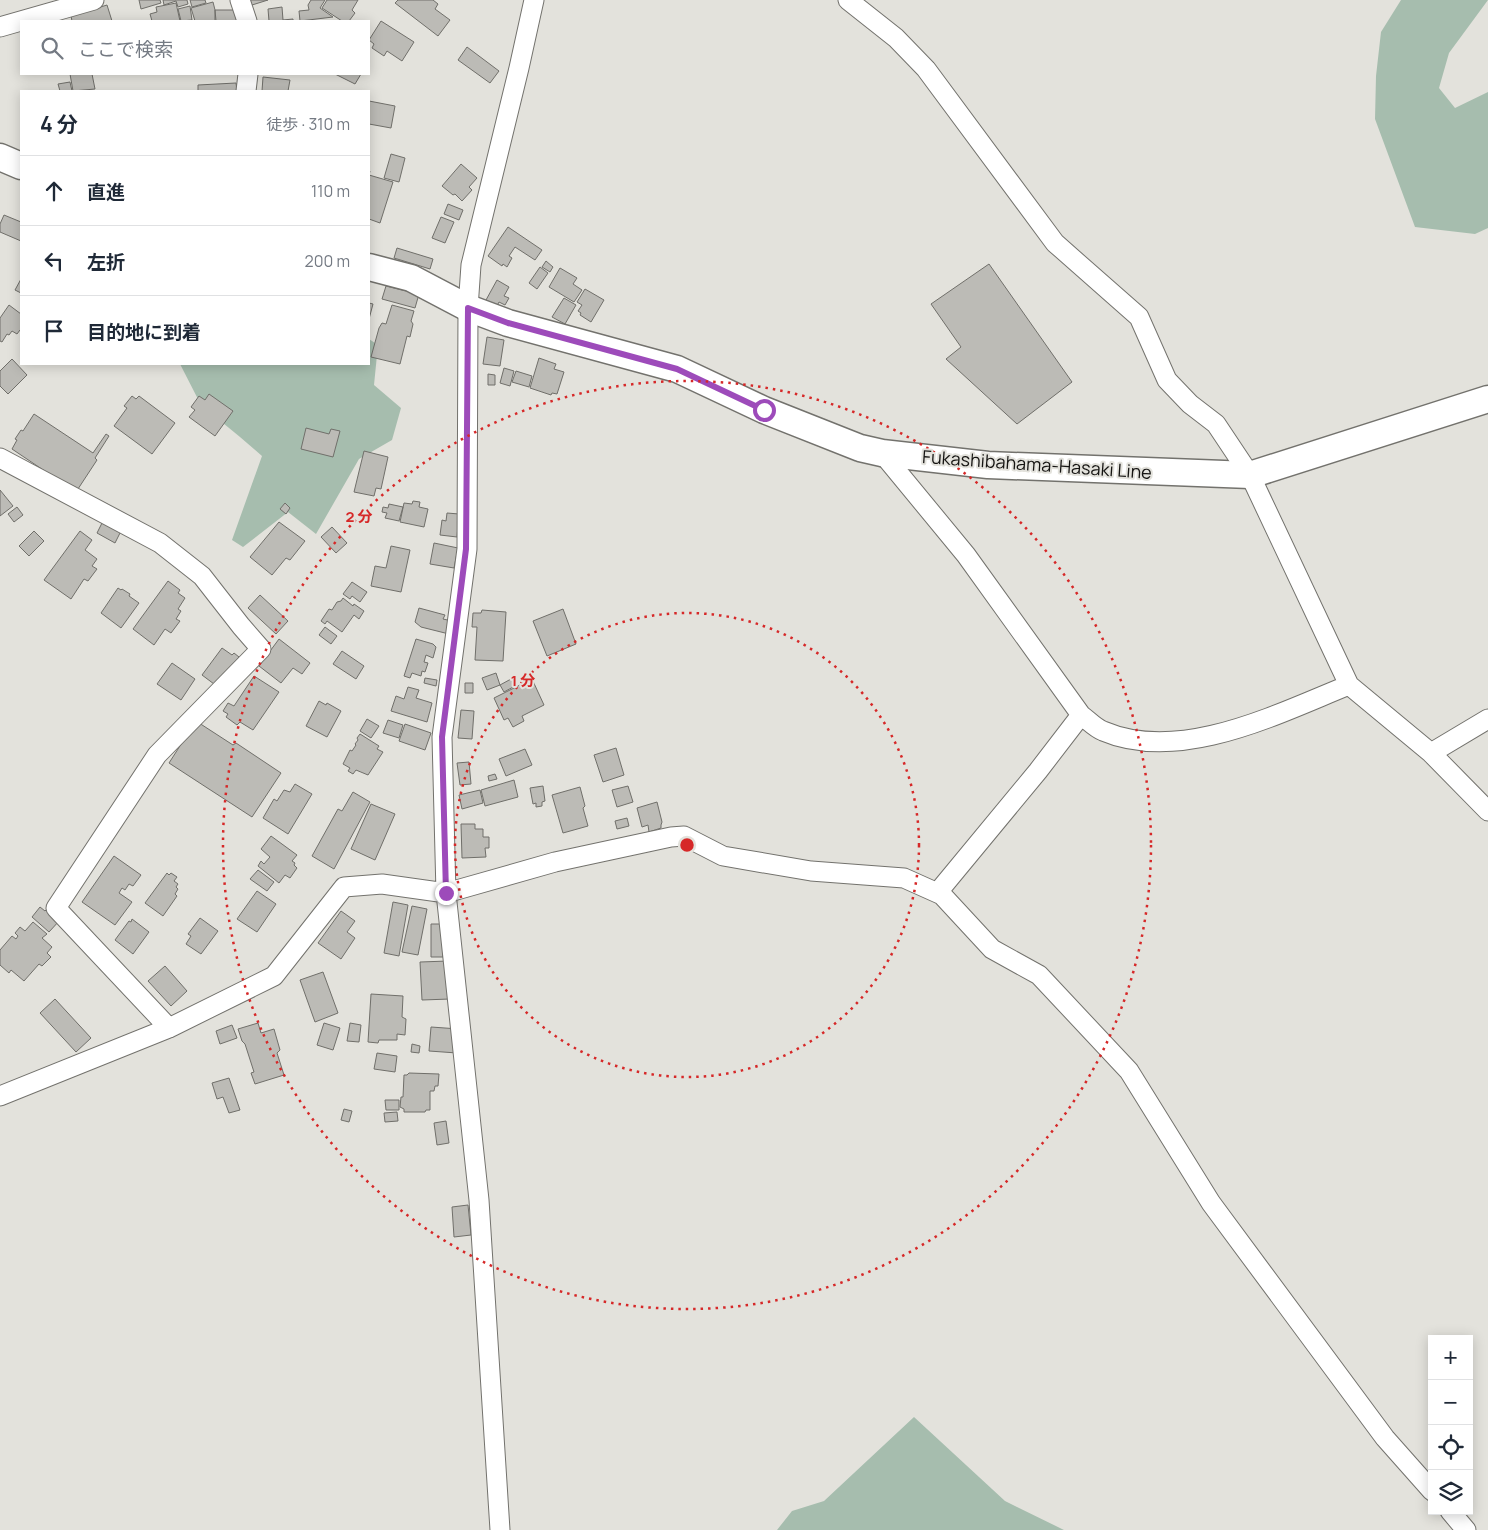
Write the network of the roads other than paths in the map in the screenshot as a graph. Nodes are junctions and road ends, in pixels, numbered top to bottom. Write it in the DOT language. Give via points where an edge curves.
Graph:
graph roads {
  1 [pos="94,0"];
  2 [pos="240,0"];
  3 [pos="534,0"];
  4 [pos="848,0"];
  5 [pos="24,20"];
  6 [pos="247,20"];
  7 [pos="20,21"];
  8 [pos="0,27"];
  9 [pos="248,75"];
  10 [pos="246,90"];
  11 [pos="0,157"];
  12 [pos="20,166"];
  13 [pos="370,267"];
  14 [pos="468,308"];
  15 [pos="1488,399"];
  16 [pos="882,453"];
  17 [pos="0,458"];
  18 [pos="1250,476"];
  19 [pos="1349,685"];
  20 [pos="1081,715"];
  21 [pos="1488,720"];
  22 [pos="1431,753"];
  23 [pos="1488,810"];
  24 [pos="938,892"];
  25 [pos="446,893"];
  26 [pos="169,1028"];
  27 [pos="0,1096"];
  28 [pos="1428,1486"];
  29 [pos="1453,1515"];
  30 [pos="500,1530"];
  31 [pos="1466,1530"];
  1 -- 5 [label="street"];
  2 -- 6 [label="street"];
  3 -- 14 [label="street" via="471,265"];
  4 -- 18 [label="street" via="896,38 926,69 1055,244 1139,317 1167,380 1216,424"];
  7 -- 8 [label="street"];
  9 -- 10 [label="street"];
  11 -- 12 [label="main road"];
  13 -- 14 [label="main road, Fukashibahama-Hasaki Line" via="411,278"];
  14 -- 16 [label="main road, Fukashibahama-Hasaki Line" via="508,323 677,369 764,410 860,448"];
  14 -- 25 [label="street" via="466,549 442,737"];
  15 -- 18 [label="main road, Fukashibahama-Hasaki Line"];
  16 -- 18 [label="main road, Fukashibahama-Hasaki Line" via="988,465"];
  16 -- 20 [label="street" via="966,555"];
  17 -- 26 [label="street" via="160,543 202,576 261,648 157,755 56,908"];
  18 -- 19 [label="street"];
  19 -- 20 [label="street" via="1224,733 1189,740 1157,742 1126,738 1101,730"];
  19 -- 22 [label="street"];
  20 -- 24 [label="street"];
  21 -- 22 [label="street"];
  22 -- 23 [label="street"];
  24 -- 25 [label="street" via="904,878 811,872 723,856 684,836 555,862"];
  24 -- 28 [label="street" via="992,948 1039,975 1129,1071 1211,1203 1385,1438"];
  25 -- 26 [label="street" via="382,884 344,887 274,976"];
  25 -- 30 [label="street" via="479,1200"];
  26 -- 27 [label="street"];
  29 -- 31 [label="street"];
}
